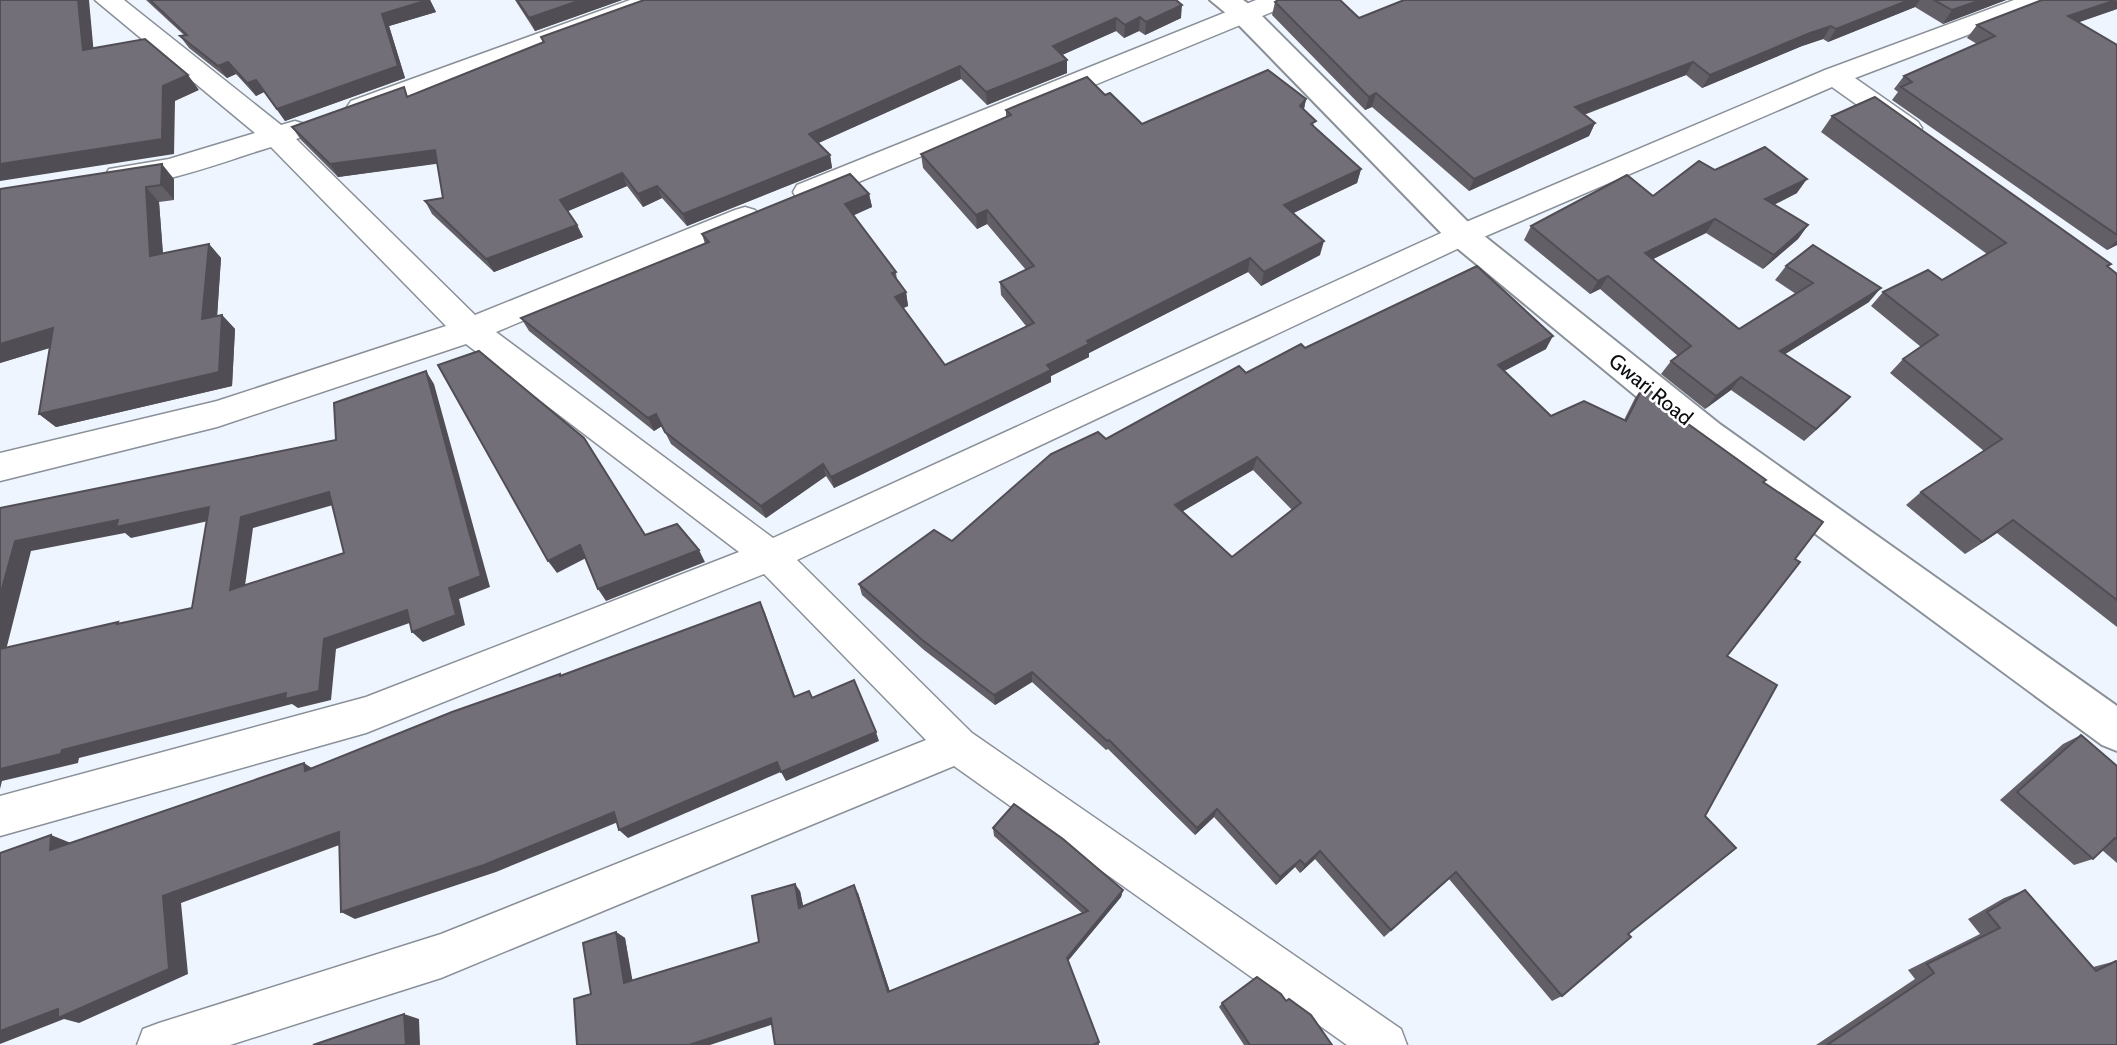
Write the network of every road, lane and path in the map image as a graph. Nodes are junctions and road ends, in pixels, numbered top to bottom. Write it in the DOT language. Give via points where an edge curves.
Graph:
graph roads {
  1 [pos="108,0"];
  2 [pos="654,0"];
  3 [pos="1280,0"];
  4 [pos="2037,0"];
  5 [pos="1234,6"];
  6 [pos="1834,76"];
  7 [pos="342,113"];
  8 [pos="316,122"];
  9 [pos="277,136"];
  10 [pos="1924,140"];
  11 [pos="92,180"];
  12 [pos="1462,235"];
  13 [pos="470,330"];
  14 [pos="0,467"];
  15 [pos="770,556"];
  16 [pos="2117,731"];
  17 [pos="958,746"];
  18 [pos="0,816"];
  19 [pos="159,1045"];
  20 [pos="1385,1045"];
  1 -- 9 [label="street"];
  2 -- 7 [label="street"];
  3 -- 5 [label="street"];
  4 -- 6 [label="street"];
  5 -- 12 [label="street, Gwari Road"];
  5 -- 13 [label="street" via="773,206"];
  6 -- 10 [label="street"];
  6 -- 12 [label="street"];
  8 -- 9 [label="street"];
  9 -- 11 [label="street" via="170,168"];
  9 -- 13 [label="street"];
  12 -- 15 [label="street"];
  12 -- 16 [label="street, Gwari Road" via="1708,435"];
  13 -- 14 [label="street" via="217,414"];
  13 -- 15 [label="street"];
  15 -- 17 [label="street"];
  15 -- 18 [label="street" via="366,715"];
  17 -- 19 [label="street" via="440,956"];
  17 -- 20 [label="street"];
}
